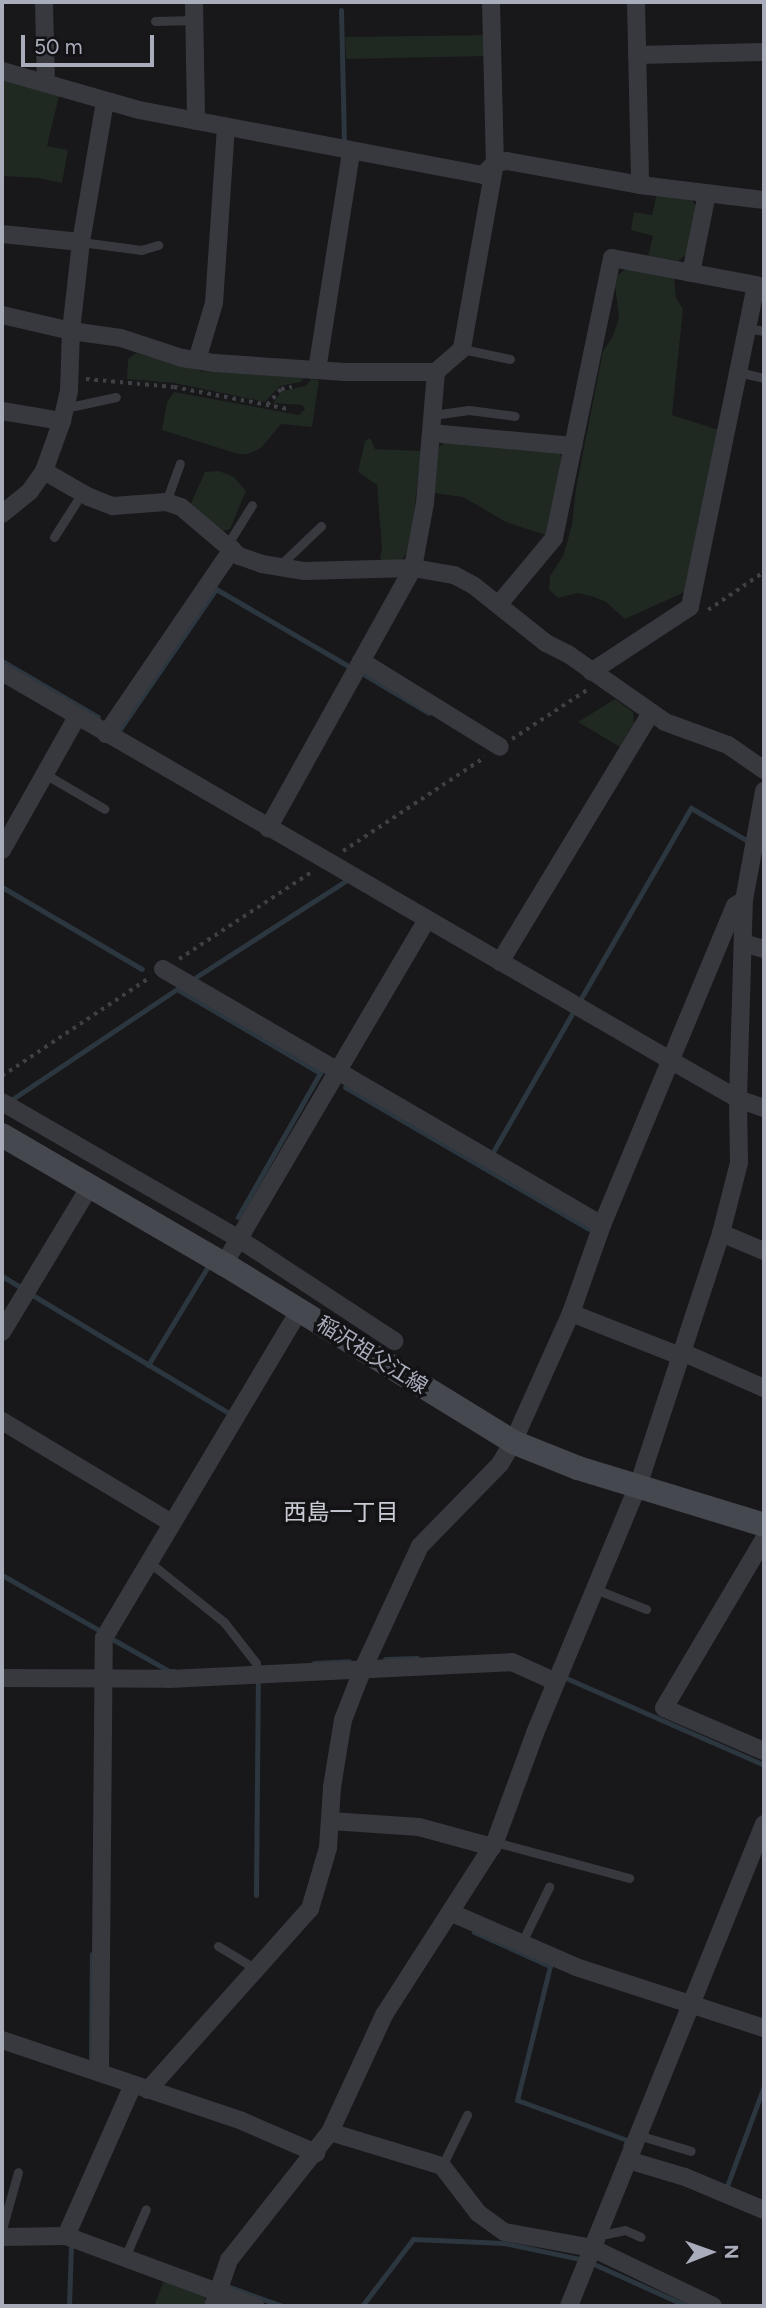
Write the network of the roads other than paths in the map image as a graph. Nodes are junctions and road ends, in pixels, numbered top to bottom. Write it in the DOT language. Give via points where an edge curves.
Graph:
graph roads {
  1 [pos="44,2"];
  2 [pos="194,2"];
  3 [pos="491,2"];
  4 [pos="636,2"];
  5 [pos="195,20"];
  6 [pos="155,21"];
  7 [pos="764,51"];
  8 [pos="637,55"];
  9 [pos="2,71"];
  10 [pos="46,83"];
  11 [pos="106,102"];
  12 [pos="196,121"];
  13 [pos="226,126"];
  14 [pos="351,152"];
  15 [pos="495,163"];
  16 [pos="640,185"];
  17 [pos="707,194"];
  18 [pos="764,200"];
  19 [pos="2,234"];
  20 [pos="80,242"];
  21 [pos="158,245"];
  22 [pos="691,273"];
  23 [pos="2,315"];
  24 [pos="756,329"];
  25 [pos="71,331"];
  26 [pos="463,349"];
  27 [pos="510,359"];
  28 [pos="197,360"];
  29 [pos="317,370"];
  30 [pos="436,372"];
  31 [pos="738,372"];
  32 [pos="764,378"];
  33 [pos="116,397"];
  34 [pos="2,411"];
  35 [pos="64,415"];
  36 [pos="516,416"];
  37 [pos="432,424"];
  38 [pos="573,446"];
  39 [pos="180,463"];
  40 [pos="44,471"];
  41 [pos="82,493"];
  42 [pos="166,502"];
  43 [pos="252,505"];
  44 [pos="2,514"];
  45 [pos="321,526"];
  46 [pos="54,537"];
  47 [pos="230,547"];
  48 [pos="279,567"];
  49 [pos="413,568"];
  50 [pos="499,604"];
  51 [pos="361,662"];
  52 [pos="2,672"];
  53 [pos="597,676"];
  54 [pos="651,713"];
  55 [pos="77,717"];
  56 [pos="106,734"];
  57 [pos="500,747"];
  58 [pos="764,770"];
  59 [pos="45,774"];
  60 [pos="764,791"];
  61 [pos="105,809"];
  62 [pos="268,828"];
  63 [pos="2,850"];
  64 [pos="744,900"];
  65 [pos="427,920"];
  66 [pos="743,943"];
  67 [pos="764,949"];
  68 [pos="500,962"];
  69 [pos="163,969"];
  70 [pos="670,1060"];
  71 [pos="338,1071"];
  72 [pos="738,1099"];
  73 [pos="2,1102"];
  74 [pos="764,1108"];
  75 [pos="2,1135"];
  76 [pos="90,1186"];
  77 [pos="602,1225"];
  78 [pos="721,1233"];
  79 [pos="239,1239"];
  80 [pos="764,1251"];
  81 [pos="224,1264"];
  82 [pos="299,1311"];
  83 [pos="571,1312"];
  84 [pos="2,1332"];
  85 [pos="394,1341"];
  86 [pos="681,1354"];
  87 [pos="764,1388"];
  88 [pos="2,1421"];
  89 [pos="513,1442"];
  90 [pos="638,1486"];
  91 [pos="172,1523"];
  92 [pos="764,1525"];
  93 [pos="764,1539"];
  94 [pos="149,1562"];
  95 [pos="595,1589"];
  96 [pos="646,1608"];
  97 [pos="362,1671"];
  98 [pos="257,1675"];
  99 [pos="2,1678"];
  100 [pos="104,1679"];
  101 [pos="556,1682"];
  102 [pos="764,1751"];
  103 [pos="331,1821"];
  104 [pos="764,1824"];
  105 [pos="494,1844"];
  106 [pos="629,1878"];
  107 [pos="549,1887"];
  108 [pos="452,1913"];
  109 [pos="521,1944"];
  110 [pos="218,1946"];
  111 [pos="258,1970"];
  112 [pos="692,2003"];
  113 [pos="764,2028"];
  114 [pos="2,2040"];
  115 [pos="100,2073"];
  116 [pos="141,2087"];
  117 [pos="467,2115"];
  118 [pos="330,2132"];
  119 [pos="638,2135"];
  120 [pos="691,2151"];
  121 [pos="316,2152"];
  122 [pos="628,2160"];
  123 [pos="442,2166"];
  124 [pos="18,2172"];
  125 [pos="146,2209"];
  126 [pos="764,2210"];
  127 [pos="2,2230"];
  128 [pos="66,2236"];
  129 [pos="2,2237"];
  130 [pos="641,2237"];
  131 [pos="595,2240"];
  132 [pos="125,2257"];
  133 [pos="215,2298"];
  134 [pos="255,2306"];
  135 [pos="569,2306"];
  136 [pos="713,2306"];
  1 -- 10 [label="street"];
  2 -- 5 [label="street"];
  3 -- 15 [label="street"];
  4 -- 8 [label="street"];
  5 -- 6 [label="lane"];
  5 -- 12 [label="street"];
  7 -- 8 [label="street"];
  8 -- 16 [label="street"];
  9 -- 10 [label="street"];
  10 -- 11 [label="street"];
  11 -- 12 [label="street"];
  11 -- 20 [label="street"];
  12 -- 13 [label="street"];
  13 -- 14 [label="street"];
  13 -- 28 [label="street" via="214,303"];
  14 -- 15 [label="street" via="483,175"];
  14 -- 29 [label="street"];
  15 -- 16 [label="street" via="507,161"];
  15 -- 26 [label="street"];
  16 -- 17 [label="street"];
  17 -- 18 [label="street"];
  17 -- 22 [label="street"];
  19 -- 20 [label="street"];
  20 -- 21 [label="lane" via="141,250"];
  20 -- 25 [label="street"];
  22 -- 24 [label="street" via="756,285"];
  22 -- 38 [label="street" via="612,258"];
  23 -- 25 [label="street"];
  24 -- 31 [label="street"];
  25 -- 28 [label="street" via="121,338"];
  25 -- 35 [label="street"];
  26 -- 27 [label="lane"];
  26 -- 30 [label="street"];
  28 -- 29 [label="street"];
  29 -- 30 [label="street"];
  30 -- 37 [label="street"];
  31 -- 32 [label="lane"];
  31 -- 53 [label="street" via="690,607"];
  33 -- 35 [label="lane"];
  34 -- 35 [label="street"];
  35 -- 40 [label="street"];
  36 -- 37 [label="lane" via="469,410"];
  37 -- 38 [label="street"];
  37 -- 49 [label="street"];
  38 -- 50 [label="street" via="554,538"];
  39 -- 42 [label="lane"];
  40 -- 41 [label="street"];
  40 -- 44 [label="street" via="30,491"];
  41 -- 42 [label="street" via="113,506"];
  41 -- 46 [label="lane"];
  42 -- 47 [label="street" via="181,507"];
  43 -- 47 [label="lane"];
  45 -- 48 [label="lane"];
  47 -- 48 [label="street" via="239,556"];
  47 -- 56 [label="street"];
  48 -- 49 [label="street" via="304,571"];
  49 -- 50 [label="street" via="454,575"];
  49 -- 51 [label="street"];
  50 -- 53 [label="street" via="546,643 568,653"];
  51 -- 57 [label="street"];
  51 -- 62 [label="street"];
  52 -- 55 [label="street"];
  53 -- 54 [label="street"];
  54 -- 58 [label="street" via="729,745"];
  54 -- 68 [label="street"];
  55 -- 56 [label="street"];
  55 -- 59 [label="street"];
  56 -- 62 [label="street"];
  59 -- 61 [label="lane"];
  59 -- 63 [label="street"];
  60 -- 64 [label="street"];
  62 -- 65 [label="street"];
  64 -- 66 [label="street"];
  64 -- 70 [label="street" via="735,906"];
  65 -- 68 [label="street"];
  65 -- 71 [label="street"];
  66 -- 67 [label="street"];
  66 -- 72 [label="street"];
  68 -- 70 [label="street"];
  69 -- 71 [label="street"];
  70 -- 72 [label="street"];
  70 -- 77 [label="street"];
  71 -- 77 [label="street"];
  71 -- 79 [label="street"];
  72 -- 74 [label="street"];
  72 -- 78 [label="street" via="739,1163"];
  73 -- 79 [label="street"];
  75 -- 76 [label="main road, 稲沢祖父江線"];
  76 -- 81 [label="main road, 稲沢祖父江線"];
  76 -- 84 [label="street"];
  77 -- 83 [label="street"];
  78 -- 80 [label="street"];
  78 -- 86 [label="street"];
  79 -- 81 [label="street"];
  79 -- 85 [label="street"];
  81 -- 82 [label="main road, 稲沢祖父江線"];
  82 -- 89 [label="main road, 稲沢祖父江線"];
  82 -- 91 [label="street"];
  83 -- 86 [label="street"];
  83 -- 89 [label="street"];
  86 -- 87 [label="street"];
  86 -- 90 [label="street"];
  88 -- 91 [label="street"];
  89 -- 90 [label="main road, 稲沢祖父江線"];
  89 -- 97 [label="street" via="500,1464 420,1546"];
  90 -- 92 [label="main road, 稲沢祖父江線"];
  90 -- 95 [label="street"];
  91 -- 94 [label="street"];
  93 -- 102 [label="street" via="664,1708"];
  94 -- 98 [label="lane" via="224,1622 256,1663"];
  94 -- 100 [label="street" via="104,1638"];
  95 -- 96 [label="lane"];
  95 -- 101 [label="street"];
  97 -- 98 [label="street"];
  97 -- 101 [label="street" via="512,1662"];
  97 -- 103 [label="street" via="343,1720"];
  98 -- 100 [label="street"];
  99 -- 100 [label="street"];
  100 -- 115 [label="street"];
  101 -- 105 [label="street"];
  103 -- 105 [label="street" via="418,1827"];
  103 -- 111 [label="street" via="310,1909"];
  104 -- 112 [label="street"];
  105 -- 106 [label="lane"];
  105 -- 108 [label="street"];
  107 -- 109 [label="lane"];
  108 -- 109 [label="street"];
  108 -- 118 [label="street" via="384,2015"];
  109 -- 112 [label="street" via="576,1967"];
  110 -- 111 [label="lane"];
  111 -- 116 [label="street"];
  112 -- 113 [label="street"];
  112 -- 119 [label="street"];
  114 -- 115 [label="street"];
  115 -- 116 [label="street"];
  116 -- 121 [label="street"];
  116 -- 128 [label="street"];
  117 -- 123 [label="lane"];
  118 -- 121 [label="street"];
  118 -- 123 [label="street"];
  119 -- 120 [label="lane"];
  119 -- 122 [label="street"];
  121 -- 133 [label="street" via="229,2260"];
  122 -- 126 [label="street" via="685,2177"];
  122 -- 131 [label="street"];
  123 -- 131 [label="street" via="478,2213 505,2232"];
  124 -- 127 [label="lane"];
  125 -- 132 [label="lane"];
  128 -- 129 [label="street"];
  128 -- 132 [label="street"];
  130 -- 131 [label="lane" via="625,2230"];
  131 -- 135 [label="street"];
  131 -- 136 [label="street"];
  132 -- 133 [label="street"];
  133 -- 134 [label="street"];
}
